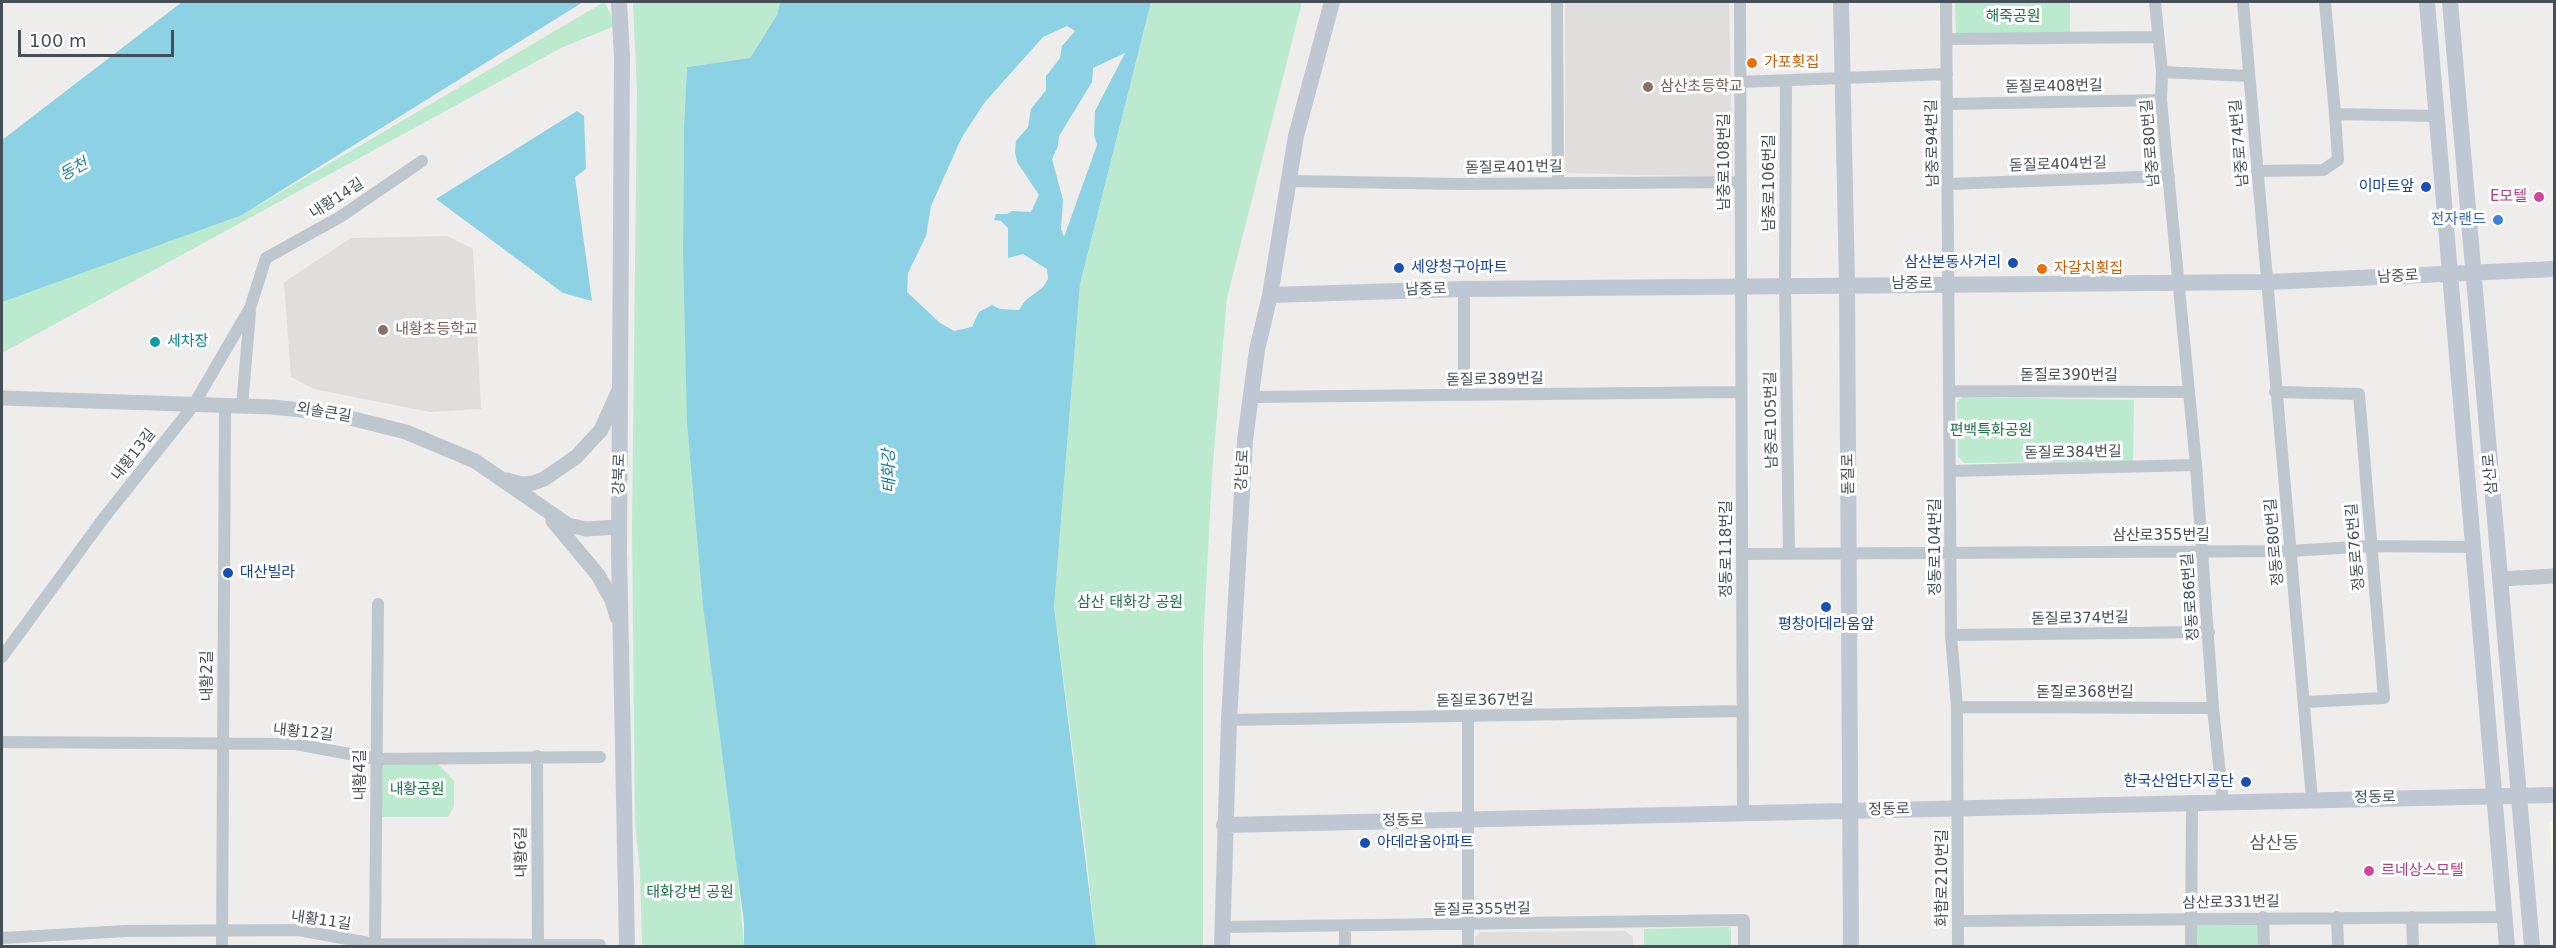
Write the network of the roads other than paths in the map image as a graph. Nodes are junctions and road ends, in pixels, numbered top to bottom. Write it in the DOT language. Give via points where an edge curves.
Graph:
graph roads {
  1 [pos="1332,2"];
  2 [pos="1557,2"];
  3 [pos="1740,2"];
  4 [pos="1841,2"];
  5 [pos="1947,2"];
  6 [pos="2155,2"];
  7 [pos="2243,2"];
  8 [pos="2325,2"];
  9 [pos="2427,2"];
  10 [pos="2450,2"];
  11 [pos="620,9"];
  12 [pos="2158,37"];
  13 [pos="1947,39"];
  14 [pos="2162,72"];
  15 [pos="1947,74"];
  16 [pos="2249,76"];
  17 [pos="1843,77"];
  18 [pos="1786,80"];
  19 [pos="1740,82"];
  20 [pos="2161,100"];
  21 [pos="1947,104"];
  22 [pos="2335,114"];
  23 [pos="2437,116"];
  24 [pos="422,161"];
  25 [pos="2257,171"];
  26 [pos="2169,176"];
  27 [pos="1289,181"];
  28 [pos="1558,182"];
  29 [pos="1740,182"];
  30 [pos="1948,184"];
  31 [pos="266,258"];
  32 [pos="2554,269"];
  33 [pos="2473,272"];
  34 [pos="2449,274"];
  35 [pos="2179,282"];
  36 [pos="2268,282"];
  37 [pos="1847,284"];
  38 [pos="1949,285"];
  39 [pos="1740,286"];
  40 [pos="1785,286"];
  41 [pos="1464,289"];
  42 [pos="1270,295"];
  43 [pos="250,308"];
  44 [pos="621,384"];
  45 [pos="1950,391"];
  46 [pos="1741,392"];
  47 [pos="2188,392"];
  48 [pos="2275,392"];
  49 [pos="1464,395"];
  50 [pos="1250,397"];
  51 [pos="2,398"];
  52 [pos="193,406"];
  53 [pos="225,406"];
  54 [pos="242,406"];
  55 [pos="2196,465"];
  56 [pos="1950,471"];
  57 [pos="501,478"];
  58 [pos="541,508"];
  59 [pos="619,527"];
  60 [pos="2371,546"];
  61 [pos="2472,547"];
  62 [pos="2202,550"];
  63 [pos="2290,551"];
  64 [pos="1850,553"];
  65 [pos="1951,553"];
  66 [pos="1742,554"];
  67 [pos="1789,554"];
  68 [pos="2554,576"];
  69 [pos="2500,579"];
  70 [pos="378,604"];
  71 [pos="620,630"];
  72 [pos="2208,632"];
  73 [pos="1951,635"];
  74 [pos="2,657"];
  75 [pos="2305,702"];
  76 [pos="1957,707"];
  77 [pos="2213,708"];
  78 [pos="1742,711"];
  79 [pos="1468,716"];
  80 [pos="1229,720"];
  81 [pos="2,742"];
  82 [pos="223,744"];
  83 [pos="537,756"];
  84 [pos="600,757"];
  85 [pos="376,759"];
  86 [pos="2554,795"];
  87 [pos="2494,796"];
  88 [pos="2519,796"];
  89 [pos="2312,799"];
  90 [pos="2223,802"];
  91 [pos="2192,804"];
  92 [pos="1958,809"];
  93 [pos="1850,811"];
  94 [pos="1743,813"];
  95 [pos="1470,820"];
  96 [pos="1224,825"];
  97 [pos="2263,917"];
  98 [pos="2337,917"];
  99 [pos="2412,917"];
  100 [pos="2504,917"];
  101 [pos="2189,919"];
  102 [pos="1959,921"];
  103 [pos="1468,925"];
  104 [pos="1345,926"];
  105 [pos="1222,927"];
  106 [pos="222,930"];
  107 [pos="2,938"];
  108 [pos="375,945"];
  109 [pos="538,945"];
  110 [pos="600,945"];
  111 [pos="222,946"];
  112 [pos="627,946"];
  113 [pos="1222,946"];
  114 [pos="1345,946"];
  115 [pos="1468,946"];
  116 [pos="1743,946"];
  117 [pos="1851,946"];
  118 [pos="1958,946"];
  119 [pos="2191,946"];
  120 [pos="2264,946"];
  121 [pos="2338,946"];
  122 [pos="2413,946"];
  123 [pos="2507,946"];
  124 [pos="2532,946"];
  1 -- 27 [label="main road, 강남로" via="1306,94"];
  2 -- 28 [label="street"];
  3 -- 19 [label="street, 남중로108번길"];
  4 -- 17 [label="main road, 돋질로"];
  5 -- 13 [label="street, 남중로94번길"];
  6 -- 12 [label="street, 남중로80번길"];
  7 -- 16 [label="street, 남중로74번길"];
  8 -- 22 [label="street"];
  9 -- 23 [label="main road, 삼산로"];
  10 -- 33 [label="main road, 삼산로"];
  11 -- 44 [label="main road, 강북로"];
  12 -- 13 [label="street"];
  12 -- 14 [label="street, 남중로80번길"];
  13 -- 15 [label="street, 남중로94번길"];
  14 -- 16 [label="street"];
  14 -- 20 [label="street, 남중로80번길"];
  15 -- 17 [label="street"];
  15 -- 21 [label="street, 남중로94번길"];
  16 -- 25 [label="street, 남중로74번길"];
  17 -- 18 [label="street"];
  17 -- 37 [label="main road, 돋질로"];
  18 -- 19 [label="street"];
  18 -- 40 [label="street, 남중로106번길"];
  19 -- 29 [label="street, 남중로108번길"];
  20 -- 21 [label="street, 돋질로408번길"];
  20 -- 26 [label="street, 남중로80번길"];
  21 -- 30 [label="street, 남중로94번길"];
  22 -- 23 [label="street"];
  22 -- 25 [label="street" via="2338,160 2323,170"];
  23 -- 34 [label="main road, 삼산로"];
  24 -- 31 [label="street, 내황14길" via="340,217"];
  25 -- 36 [label="street, 남중로74번길"];
  26 -- 30 [label="street, 돋질로404번길"];
  26 -- 35 [label="street, 남중로80번길"];
  27 -- 28 [label="street, 돋질로401번길"];
  27 -- 42 [label="main road, 강남로"];
  28 -- 29 [label="street, 돋질로401번길"];
  29 -- 39 [label="street, 남중로108번길"];
  30 -- 38 [label="street, 남중로94번길"];
  31 -- 43 [label="street, 내황13길"];
  32 -- 33 [label="main road, 남중로"];
  33 -- 34 [label="main road, 남중로"];
  33 -- 69 [label="main road, 삼산로"];
  34 -- 36 [label="main road, 남중로"];
  34 -- 61 [label="main road, 삼산로"];
  35 -- 36 [label="main road, 남중로"];
  35 -- 38 [label="main road, 남중로"];
  35 -- 47 [label="street, 정동로86번길"];
  36 -- 48 [label="street, 정동로80번길"];
  37 -- 38 [label="main road, 남중로"];
  37 -- 40 [label="main road, 남중로"];
  37 -- 64 [label="main road, 돋질로"];
  38 -- 45 [label="street, 정동로104번길"];
  39 -- 40 [label="main road, 남중로"];
  39 -- 41 [label="main road, 남중로"];
  39 -- 46 [label="street, 정동로118번길"];
  40 -- 67 [label="street, 남중로105번길"];
  41 -- 42 [label="main road, 남중로"];
  41 -- 49 [label="street"];
  42 -- 50 [label="main road, 강남로"];
  43 -- 52 [label="street, 내황13길"];
  43 -- 54 [label="street"];
  44 -- 57 [label="street" via="601,430 576,457 533,483"];
  44 -- 59 [label="main road, 강북로"];
  45 -- 47 [label="street, 돋질로390번길"];
  45 -- 56 [label="street, 정동로104번길"];
  46 -- 49 [label="street, 돋질로389번길"];
  46 -- 66 [label="street, 정동로118번길"];
  47 -- 55 [label="street, 정동로86번길"];
  48 -- 60 [label="street, 정동로76번길" via="2359,393"];
  48 -- 63 [label="street, 정동로80번길"];
  49 -- 50 [label="street, 돋질로389번길"];
  50 -- 80 [label="main road, 강남로"];
  51 -- 52 [label="street, 외솔큰길"];
  52 -- 53 [label="street, 외솔큰길"];
  52 -- 74 [label="street, 내황13길" via="103,519"];
  53 -- 54 [label="street, 외솔큰길"];
  53 -- 82 [label="street, 내황2길"];
  54 -- 57 [label="street, 외솔큰길" via="304,408 363,420 443,447"];
  55 -- 56 [label="street, 돋질로384번길"];
  55 -- 62 [label="street, 정동로86번길"];
  56 -- 65 [label="street, 정동로104번길"];
  57 -- 58 [label="street, 외솔큰길"];
  58 -- 59 [label="street, 외솔큰길" via="578,528"];
  58 -- 71 [label="street" via="598,575 612,600"];
  59 -- 71 [label="main road, 강북로"];
  60 -- 61 [label="street, 삼산로355번길"];
  60 -- 63 [label="street, 삼산로355번길"];
  60 -- 75 [label="street, 정동로76번길" via="2384,698"];
  61 -- 87 [label="main road, 삼산로"];
  62 -- 63 [label="street, 삼산로355번길"];
  62 -- 65 [label="street, 삼산로355번길"];
  62 -- 72 [label="street, 정동로86번길"];
  63 -- 75 [label="street, 정동로80번길"];
  64 -- 65 [label="street, 삼산로355번길"];
  64 -- 67 [label="street, 삼산로355번길"];
  64 -- 93 [label="main road, 돋질로"];
  65 -- 73 [label="street, 정동로104번길"];
  66 -- 67 [label="street, 삼산로355번길"];
  66 -- 78 [label="street, 정동로118번길"];
  68 -- 69 [label="street"];
  69 -- 88 [label="main road, 삼산로"];
  70 -- 85 [label="street, 내황4길"];
  71 -- 112 [label="main road, 강북로"];
  72 -- 73 [label="street, 돋질로374번길"];
  72 -- 77 [label="street, 정동로86번길"];
  73 -- 76 [label="street, 정동로104번길"];
  75 -- 89 [label="street, 정동로80번길"];
  76 -- 77 [label="street, 돋질로368번길"];
  76 -- 92 [label="street, 정동로104번길"];
  77 -- 90 [label="street, 정동로86번길"];
  78 -- 79 [label="street, 돋질로367번길"];
  78 -- 94 [label="street, 정동로118번길"];
  79 -- 80 [label="street, 돋질로367번길"];
  79 -- 95 [label="street"];
  80 -- 96 [label="main road, 강남로"];
  81 -- 82 [label="street, 내황12길"];
  82 -- 85 [label="street, 내황12길" via="296,744"];
  82 -- 106 [label="street, 내황2길"];
  83 -- 84 [label="street, 내황12길"];
  83 -- 85 [label="street, 내황12길"];
  83 -- 109 [label="street, 내황6길"];
  85 -- 108 [label="street, 내황4길"];
  86 -- 88 [label="main road, 정동로"];
  87 -- 88 [label="main road, 정동로"];
  87 -- 89 [label="main road, 정동로"];
  87 -- 100 [label="main road, 삼산로"];
  88 -- 124 [label="main road, 삼산로"];
  89 -- 90 [label="main road, 정동로"];
  90 -- 91 [label="main road, 정동로"];
  91 -- 92 [label="main road, 정동로"];
  91 -- 101 [label="street"];
  92 -- 93 [label="main road, 정동로"];
  92 -- 102 [label="street, 화합로210번길"];
  93 -- 94 [label="main road, 정동로"];
  93 -- 117 [label="main road, 돋질로"];
  94 -- 95 [label="main road, 정동로"];
  95 -- 96 [label="main road, 정동로"];
  95 -- 103 [label="street"];
  96 -- 105 [label="main road, 강남로"];
  97 -- 98 [label="street, 삼산로331번길"];
  97 -- 101 [label="street, 삼산로331번길"];
  97 -- 120 [label="street"];
  98 -- 99 [label="street, 삼산로331번길"];
  98 -- 121 [label="street"];
  99 -- 100 [label="street, 삼산로331번길"];
  99 -- 122 [label="street"];
  100 -- 123 [label="main road, 삼산로"];
  101 -- 102 [label="street, 삼산로331번길"];
  101 -- 119 [label="street"];
  102 -- 118 [label="street, 화합로210번길"];
  103 -- 104 [label="street, 돋질로355번길"];
  103 -- 115 [label="street"];
  103 -- 116 [label="street, 돋질로355번길" via="1744,920"];
  104 -- 105 [label="street, 돋질로355번길"];
  104 -- 114 [label="street"];
  105 -- 113 [label="main road, 강남로"];
  106 -- 107 [label="street, 내황11길"];
  106 -- 108 [label="street, 내황11길" via="298,930"];
  106 -- 111 [label="street, 내황2길"];
  108 -- 109 [label="street, 내황11길"];
  109 -- 110 [label="street, 내황11길"];
}
